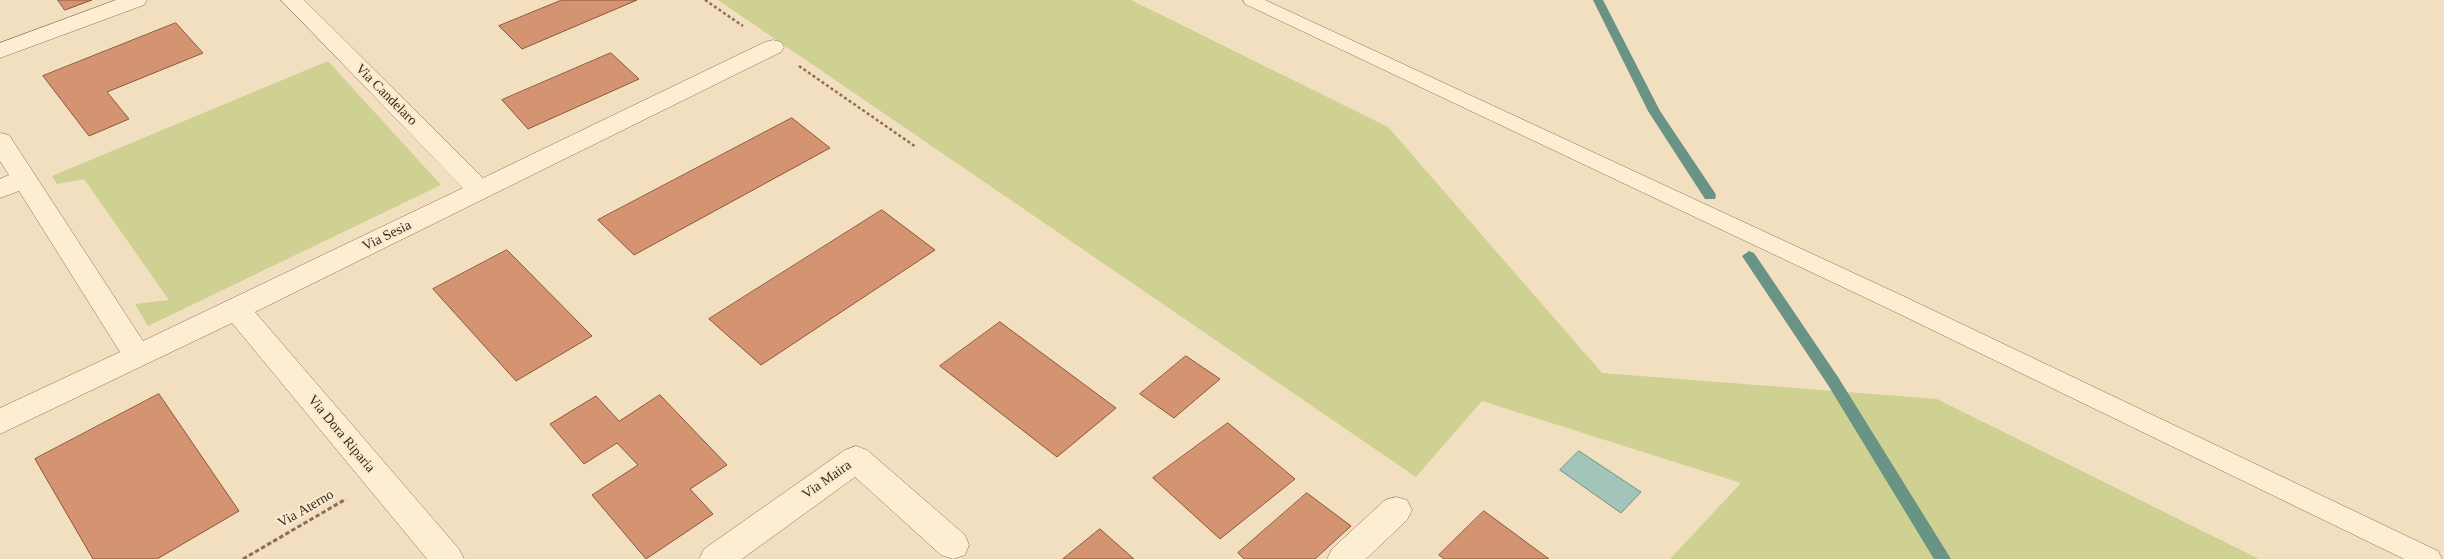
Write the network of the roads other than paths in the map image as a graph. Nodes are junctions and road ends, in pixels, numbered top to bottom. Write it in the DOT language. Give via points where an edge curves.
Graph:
graph roads {
  1 [pos="136,0"];
  2 [pos="292,0"];
  3 [pos="1251,0"];
  4 [pos="773,47"];
  5 [pos="0,51"];
  6 [pos="0,141"];
  7 [pos="12,184"];
  8 [pos="480,190"];
  9 [pos="236,310"];
  10 [pos="138,356"];
  11 [pos="0,422"];
  12 [pos="1396,510"];
  13 [pos="953,545"];
  14 [pos="447,559"];
  15 [pos="716,559"];
  16 [pos="1344,559"];
  17 [pos="2429,559"];
  1 -- 5 [label="street"];
  2 -- 8 [label="street, Via Candelaro"];
  3 -- 17 [label="lane" via="1835,274"];
  4 -- 8 [label="street, Via Sesia"];
  6 -- 7 [label="street"];
  7 -- 10 [label="street"];
  8 -- 9 [label="street, Via Sesia"];
  9 -- 10 [label="street, Via Sesia"];
  9 -- 14 [label="street, Via Dora Riparia"];
  10 -- 11 [label="street, Via Sesia"];
  12 -- 16 [label="street"];
  13 -- 15 [label="street, Via Maira" via="856,459"];
}
